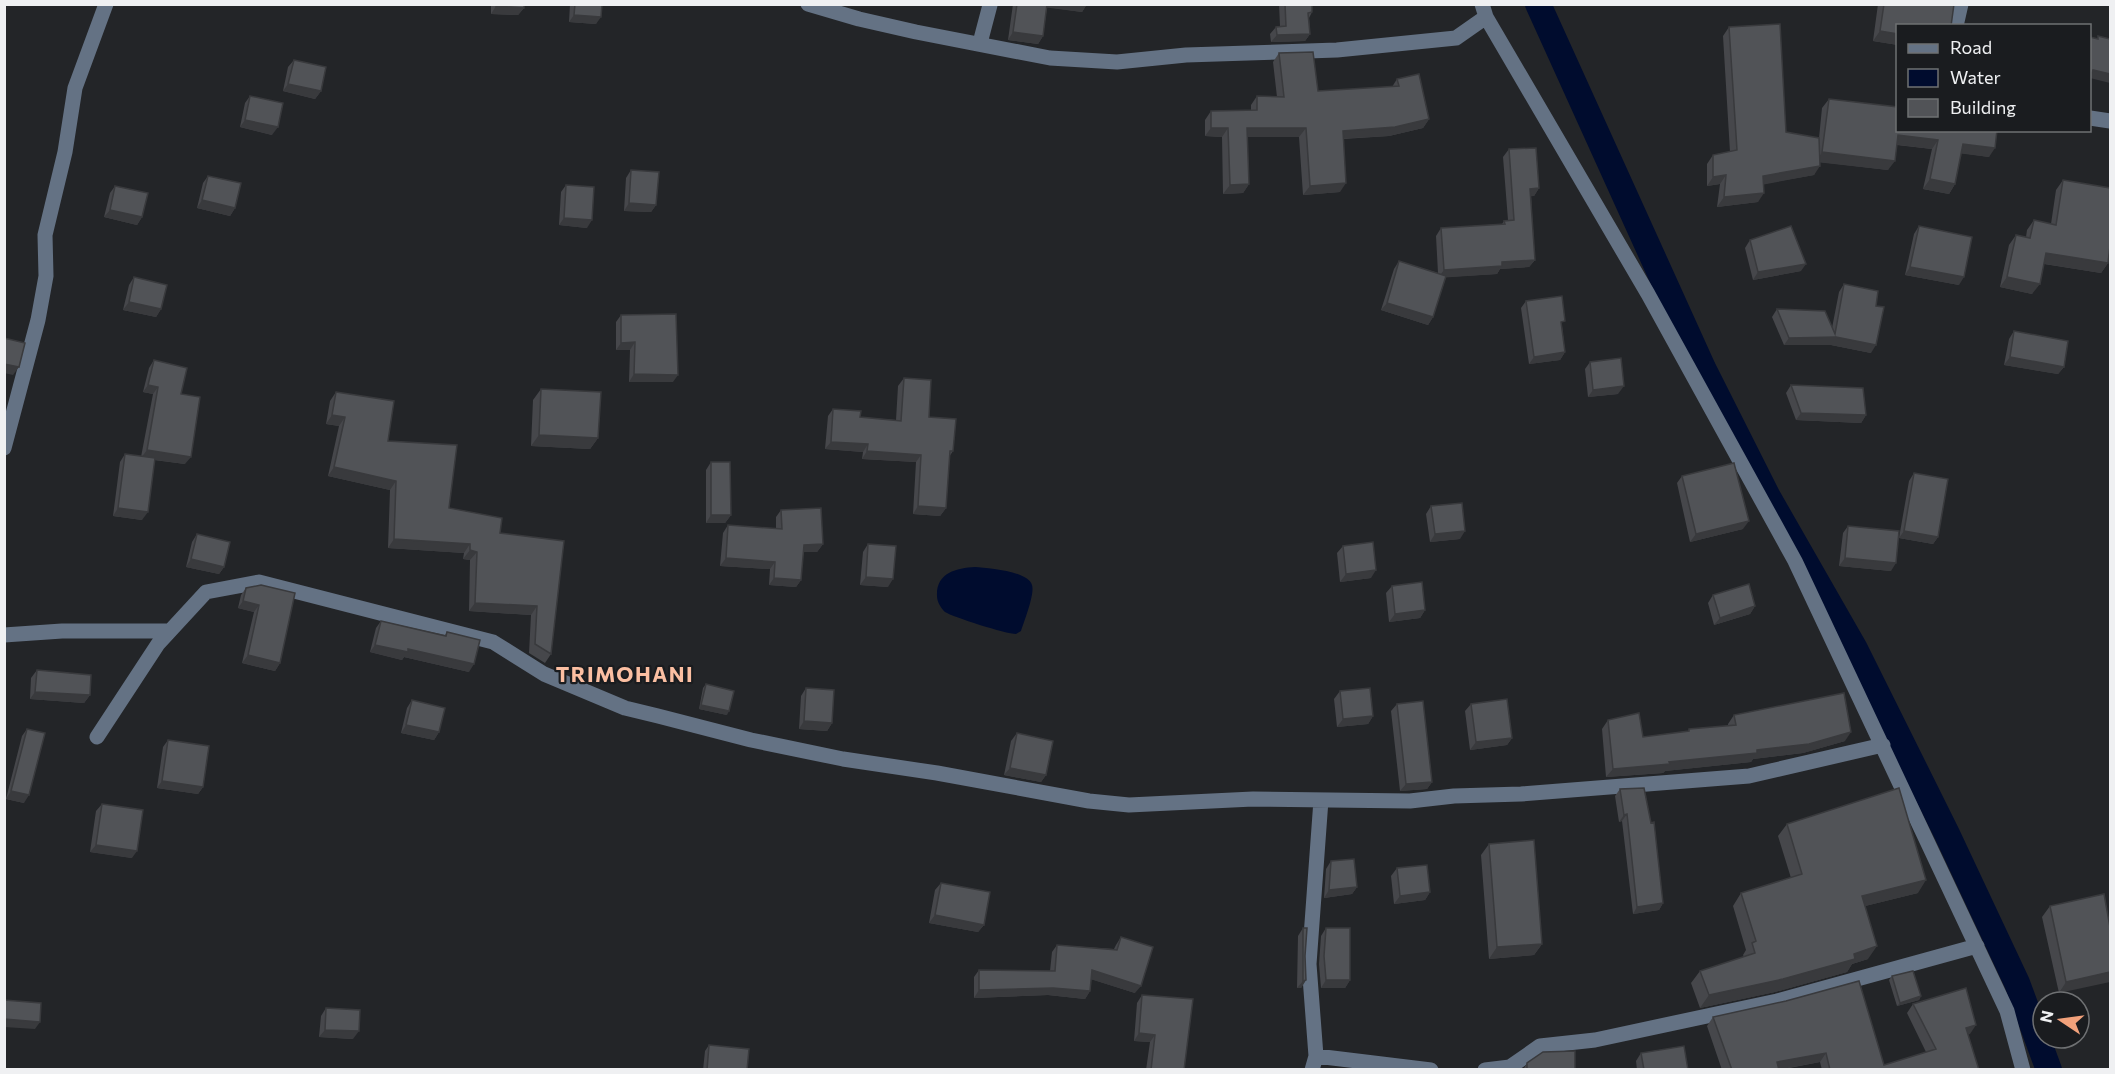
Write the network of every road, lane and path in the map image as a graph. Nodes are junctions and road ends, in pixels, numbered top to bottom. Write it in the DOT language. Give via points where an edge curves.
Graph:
graph roads {
  1 [pos="106,4"];
  2 [pos="808,4"];
  3 [pos="1961,4"];
  4 [pos="990,5"];
  5 [pos="1484,11"];
  6 [pos="1956,24"];
  7 [pos="980,43"];
  8 [pos="2091,117"];
  9 [pos="2110,121"];
  10 [pos="4,448"];
  11 [pos="170,631"];
  12 [pos="4,635"];
  13 [pos="97,737"];
  14 [pos="1882,745"];
  15 [pos="1321,800"];
  16 [pos="1977,946"];
  17 [pos="1314,1063"];
  18 [pos="1431,1070"];
  19 [pos="1485,1070"];
  20 [pos="2023,1070"];
  1 -- 10 [label="street" via="75,88 45,235 46,276 38,320"];
  2 -- 7 [label="street" via="867,21"];
  3 -- 6 [label="street"];
  4 -- 7 [label="street"];
  5 -- 7 [label="street" via="1456,38 1337,50 1209,53 1117,62 1050,58"];
  5 -- 14 [label="street" via="1648,294 1783,541"];
  8 -- 9 [label="street"];
  11 -- 12 [label="street"];
  11 -- 13 [label="street"];
  11 -- 15 [label="street" via="206,592 259,582 493,642 544,674 625,708 843,759 1129,806 1253,799"];
  14 -- 15 [label="street" via="1749,776 1410,801"];
  14 -- 16 [label="street"];
  15 -- 17 [label="street" via="1309,964"];
  16 -- 19 [label="street" via="1777,1001 1595,1040 1540,1046 1510,1067"];
  16 -- 20 [label="street" via="2007,1011"];
  17 -- 18 [label="street"];
}
